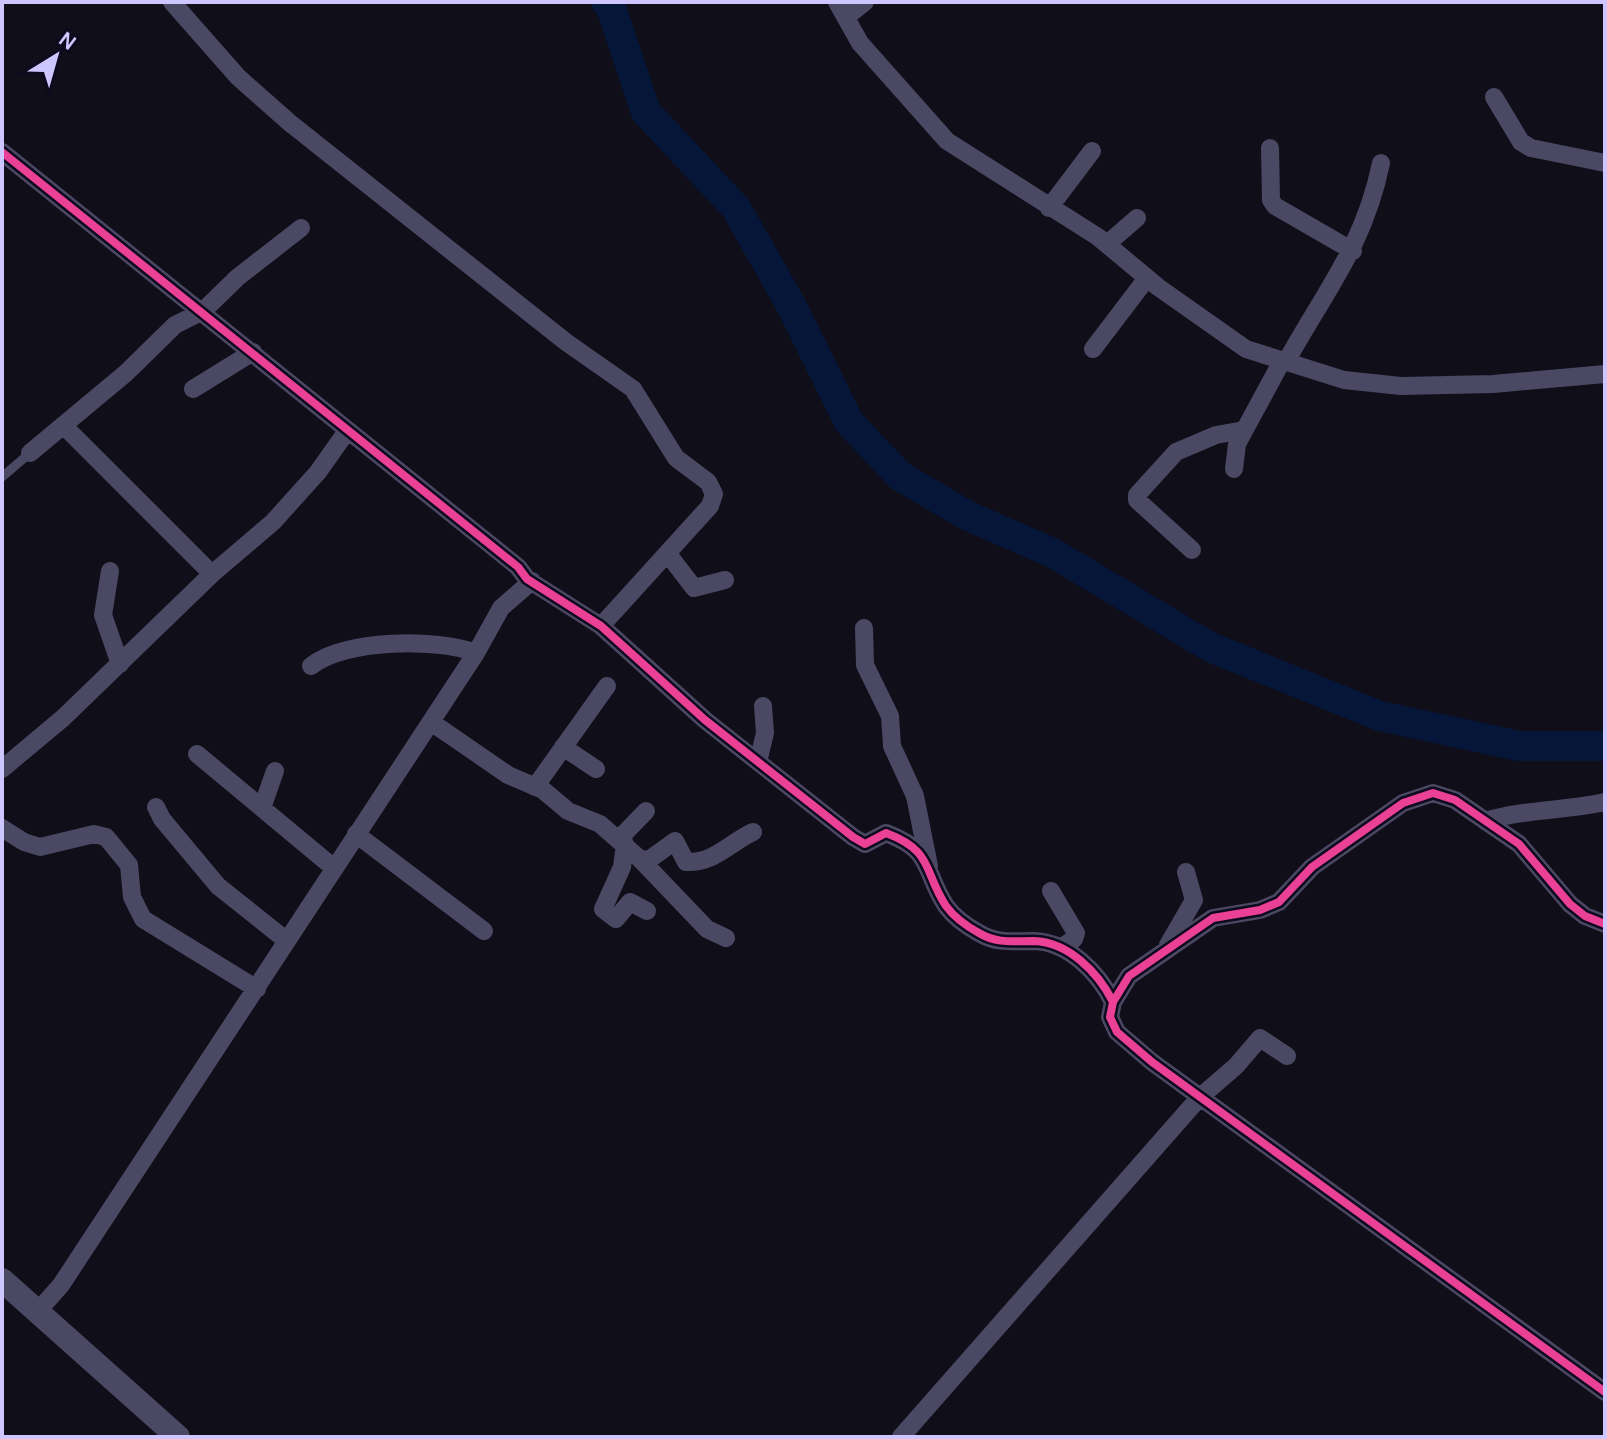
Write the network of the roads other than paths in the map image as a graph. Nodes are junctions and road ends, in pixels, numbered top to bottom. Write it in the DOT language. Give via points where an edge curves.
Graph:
graph roads {
  1 [pos="172,2"];
  2 [pos="865,2"];
  3 [pos="841,10"];
  4 [pos="1494,97"];
  5 [pos="1270,148"];
  6 [pos="1092,151"];
  7 [pos="2,152"];
  8 [pos="1381,163"];
  9 [pos="1605,163"];
  10 [pos="1049,208"];
  11 [pos="1137,218"];
  12 [pos="301,228"];
  13 [pos="1107,244"];
  14 [pos="1353,251"];
  15 [pos="1147,278"];
  16 [pos="203,311"];
  17 [pos="1093,349"];
  18 [pos="253,352"];
  19 [pos="1284,362"];
  20 [pos="1605,374"];
  21 [pos="193,389"];
  22 [pos="63,425"];
  23 [pos="1244,430"];
  24 [pos="347,431"];
  25 [pos="30,453"];
  26 [pos="1234,469"];
  27 [pos="2,477"];
  28 [pos="1192,550"];
  29 [pos="668,554"];
  30 [pos="110,571"];
  31 [pos="212,574"];
  32 [pos="725,580"];
  33 [pos="532,581"];
  34 [pos="601,626"];
  35 [pos="864,628"];
  36 [pos="476,653"];
  37 [pos="120,664"];
  38 [pos="311,666"];
  39 [pos="607,686"];
  40 [pos="763,706"];
  41 [pos="431,722"];
  42 [pos="563,747"];
  43 [pos="197,754"];
  44 [pos="758,762"];
  45 [pos="2,769"];
  46 [pos="596,769"];
  47 [pos="275,771"];
  48 [pos="535,787"];
  49 [pos="1605,802"];
  50 [pos="156,807"];
  51 [pos="262,808"];
  52 [pos="646,811"];
  53 [pos="1485,821"];
  54 [pos="2,828"];
  55 [pos="753,832"];
  56 [pos="356,834"];
  57 [pos="622,842"];
  58 [pos="641,860"];
  59 [pos="929,866"];
  60 [pos="334,868"];
  61 [pos="1186,872"];
  62 [pos="1051,891"];
  63 [pos="647,911"];
  64 [pos="1605,924"];
  65 [pos="484,931"];
  66 [pos="726,938"];
  67 [pos="287,941"];
  68 [pos="1062,947"];
  69 [pos="1167,947"];
  70 [pos="257,989"];
  71 [pos="1113,1002"];
  72 [pos="1287,1056"];
  73 [pos="1199,1098"];
  74 [pos="2,1280"];
  75 [pos="37,1312"];
  76 [pos="1605,1392"];
  77 [pos="178,1437"];
  78 [pos="901,1437"];
  1 -- 29 [label="street" via="238,77 290,123 633,389 676,458 708,482 714,494 710,506"];
  2 -- 3 [label="street"];
  3 -- 10 [label="street" via="868,54 947,141"];
  4 -- 9 [label="street" via="1531,148"];
  5 -- 14 [label="street" via="1275,206"];
  6 -- 10 [label="street"];
  7 -- 16 [label="street"];
  8 -- 14 [label="street" via="1372,207"];
  10 -- 13 [label="street"];
  11 -- 13 [label="street"];
  12 -- 16 [label="street"];
  13 -- 15 [label="street"];
  14 -- 19 [label="street"];
  15 -- 17 [label="street"];
  15 -- 19 [label="street" via="1230,340"];
  16 -- 18 [label="street"];
  16 -- 22 [label="street" via="175,325"];
  18 -- 21 [label="street"];
  18 -- 24 [label="street"];
  19 -- 20 [label="street" via="1344,380 1401,386"];
  19 -- 23 [label="street"];
  22 -- 25 [label="street"];
  22 -- 31 [label="street"];
  23 -- 26 [label="street"];
  23 -- 28 [label="street" via="1176,452 1137,495"];
  24 -- 31 [label="street" via="273,522"];
  24 -- 33 [label="street"];
  25 -- 27 [label="lane"];
  29 -- 32 [label="street" via="694,588"];
  29 -- 34 [label="street"];
  30 -- 37 [label="street" via="103,615"];
  31 -- 37 [label="street"];
  33 -- 34 [label="street"];
  33 -- 36 [label="street" via="501,608"];
  34 -- 44 [label="street"];
  35 -- 59 [label="street" via="865,665 890,716 892,746 915,796"];
  36 -- 38 [label="street" via="452,647 365,644 332,652"];
  36 -- 41 [label="street"];
  37 -- 45 [label="street"];
  39 -- 42 [label="street"];
  40 -- 44 [label="street" via="765,733"];
  41 -- 48 [label="street" via="508,775"];
  41 -- 56 [label="street"];
  42 -- 46 [label="street"];
  42 -- 48 [label="street"];
  43 -- 51 [label="street"];
  44 -- 59 [label="street" via="853,837 865,844 886,833 897,837"];
  47 -- 51 [label="street"];
  48 -- 57 [label="street"];
  49 -- 53 [label="street"];
  50 -- 67 [label="street" via="218,886"];
  51 -- 60 [label="street"];
  52 -- 57 [label="street"];
  53 -- 64 [label="street" via="1519,844 1570,904"];
  53 -- 69 [label="street" via="1455,800 1433,793 1403,803 1312,867 1279,902 1213,918"];
  54 -- 70 [label="street" via="40,847 94,834 106,837 129,865 132,897 143,919"];
  55 -- 58 [label="street" via="708,859 686,862 675,841"];
  56 -- 60 [label="street"];
  56 -- 65 [label="street"];
  57 -- 58 [label="street"];
  57 -- 63 [label="street" via="622,867 603,909 616,919 630,902"];
  58 -- 66 [label="street" via="707,929"];
  59 -- 68 [label="street" via="947,907 982,935 1008,943"];
  60 -- 67 [label="street"];
  61 -- 69 [label="street" via="1194,900"];
  62 -- 68 [label="street" via="1076,933"];
  67 -- 70 [label="street"];
  68 -- 71 [label="street" via="1082,961"];
  69 -- 71 [label="street" via="1129,976"];
  70 -- 75 [label="street" via="61,1285"];
  71 -- 73 [label="street" via="1110,1017 1117,1032"];
  72 -- 73 [label="street" via="1260,1038"];
  73 -- 76 [label="street"];
  73 -- 78 [label="street"];
  74 -- 75 [label="street"];
  75 -- 77 [label="street"];
}
